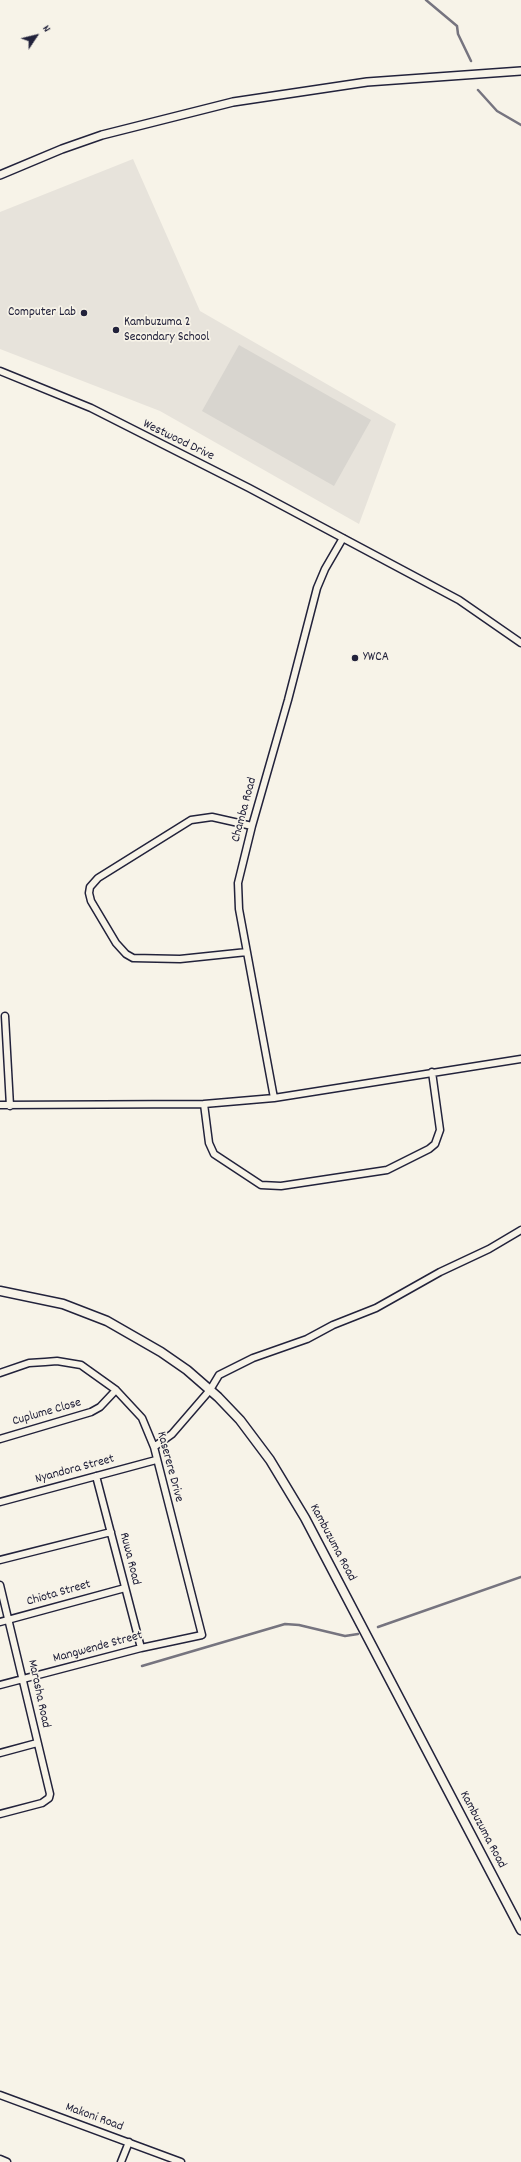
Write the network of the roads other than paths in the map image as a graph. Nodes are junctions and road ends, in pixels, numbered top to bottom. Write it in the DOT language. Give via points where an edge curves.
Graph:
graph roads {
  1 [pos="521,71"];
  2 [pos="0,175"];
  3 [pos="0,371"];
  4 [pos="344,538"];
  5 [pos="521,643"];
  6 [pos="252,826"];
  7 [pos="247,952"];
  8 [pos="5,1016"];
  9 [pos="521,1059"];
  10 [pos="432,1072"];
  11 [pos="274,1098"];
  12 [pos="204,1104"];
  13 [pos="0,1105"];
  14 [pos="10,1106"];
  15 [pos="521,1230"];
  16 [pos="0,1291"];
  17 [pos="0,1373"];
  18 [pos="116,1390"];
  19 [pos="210,1390"];
  20 [pos="0,1439"];
  21 [pos="154,1446"];
  22 [pos="156,1460"];
  23 [pos="96,1476"];
  24 [pos="0,1502"];
  25 [pos="111,1532"];
  26 [pos="0,1560"];
  27 [pos="0,1585"];
  28 [pos="125,1588"];
  29 [pos="9,1620"];
  30 [pos="0,1622"];
  31 [pos="202,1634"];
  32 [pos="141,1648"];
  33 [pos="24,1680"];
  34 [pos="0,1685"];
  35 [pos="37,1743"];
  36 [pos="0,1753"];
  37 [pos="0,1814"];
  38 [pos="521,1930"];
  39 [pos="0,2095"];
  40 [pos="129,2142"];
  41 [pos="0,2159"];
  42 [pos="7,2162"];
  43 [pos="121,2162"];
  44 [pos="181,2162"];
  1 -- 2 [label="street" via="367,82 233,102 102,135 62,148"];
  3 -- 4 [label="street, Westwood Drive" via="91,408"];
  4 -- 5 [label="street, Westwood Drive" via="459,600"];
  4 -- 6 [label="street, Chamba Road" via="317,588"];
  6 -- 7 [label="street, Chamba Road" via="238,891"];
  6 -- 7 [label="street" via="205,816 191,820 98,878 90,887 89,894 116,943 126,954 134,958 180,959"];
  7 -- 11 [label="street, Chamba Road"];
  8 -- 14 [label="street"];
  9 -- 10 [label="street"];
  10 -- 11 [label="street"];
  10 -- 12 [label="street" via="440,1130 435,1144 430,1149 387,1170 288,1185 261,1185 214,1154 209,1142"];
  11 -- 12 [label="street"];
  12 -- 14 [label="street"];
  13 -- 14 [label="street"];
  15 -- 19 [label="street" via="376,1308 307,1339 236,1366 219,1375"];
  16 -- 19 [label="main road, Kambuzuma Road" via="63,1304 107,1321 161,1352"];
  17 -- 18 [label="street, Kaserere Drive" via="29,1364 70,1363 81,1366"];
  18 -- 20 [label="street, Cuplume Close" via="100,1407 91,1412"];
  18 -- 21 [label="street, Kaserere Drive" via="142,1418"];
  19 -- 21 [label="street" via="172,1434"];
  19 -- 38 [label="main road, Kambuzuma Road" via="255,1439 297,1504"];
  21 -- 22 [label="street, Kaserere Drive"];
  22 -- 23 [label="street, Nyandora Street"];
  22 -- 31 [label="street, Kaserere Drive"];
  23 -- 24 [label="street, Nyandora Street"];
  23 -- 25 [label="street, Ruwa Road"];
  25 -- 26 [label="street"];
  25 -- 28 [label="street, Ruwa Road"];
  27 -- 29 [label="street, Marasha Road"];
  28 -- 29 [label="street, Chiota Street"];
  28 -- 32 [label="street, Ruwa Road"];
  29 -- 30 [label="street, Chiota Street"];
  29 -- 33 [label="street, Marasha Road"];
  31 -- 32 [label="street, Mangwende Street"];
  32 -- 33 [label="street, Mangwende Street"];
  33 -- 34 [label="street, Mangwende Street"];
  33 -- 35 [label="street, Marasha Road"];
  35 -- 36 [label="street"];
  35 -- 37 [label="street, Marasha Road" via="49,1798 42,1803"];
  39 -- 40 [label="street, Makoni Road"];
  40 -- 43 [label="street"];
  40 -- 44 [label="street, Makoni Road"];
  41 -- 42 [label="street"];
}
